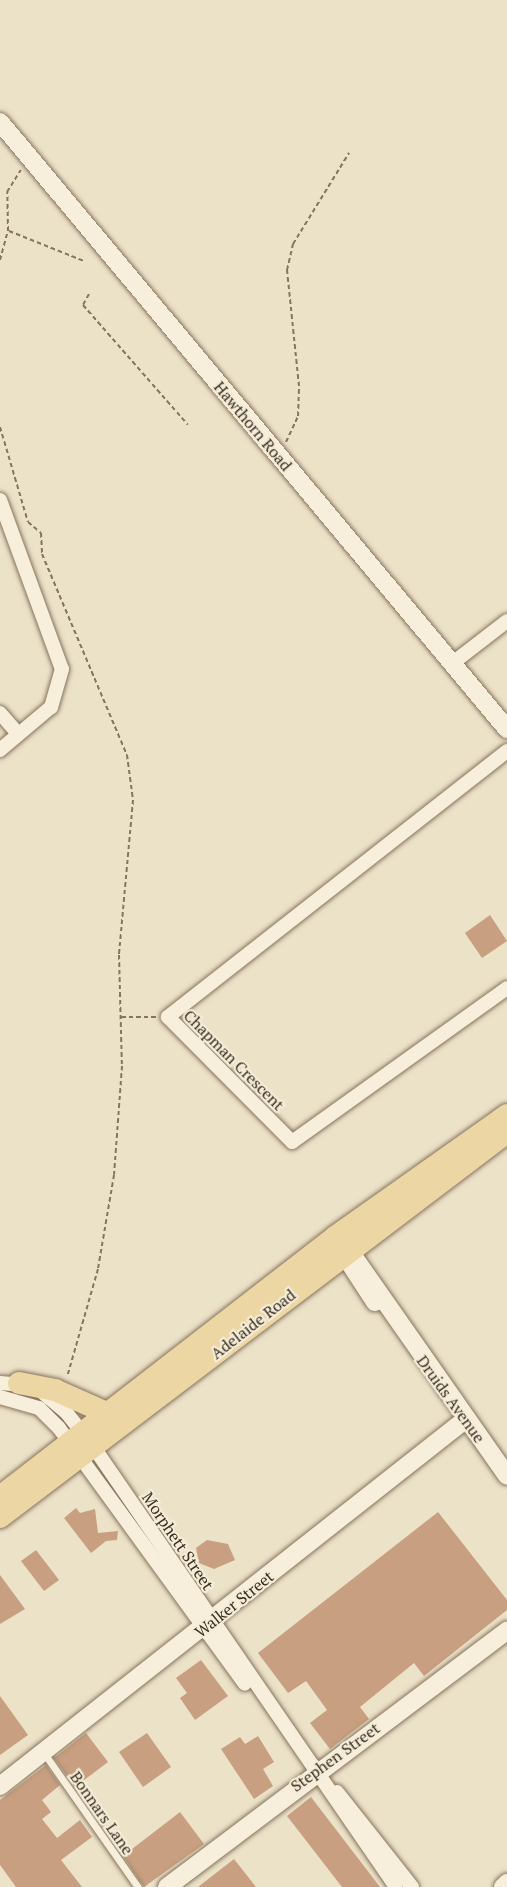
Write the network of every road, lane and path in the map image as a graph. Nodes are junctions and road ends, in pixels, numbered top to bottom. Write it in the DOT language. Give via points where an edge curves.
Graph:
graph roads {
  1 [pos="0,122"];
  2 [pos="349,153"];
  3 [pos="32,159"];
  4 [pos="8,231"];
  5 [pos="0,260"];
  6 [pos="84,261"];
  7 [pos="89,294"];
  8 [pos="188,425"];
  9 [pos="0,427"];
  10 [pos="277,454"];
  11 [pos="2,509"];
  12 [pos="507,621"];
  13 [pos="454,662"];
  14 [pos="0,713"];
  15 [pos="507,729"];
  16 [pos="18,734"];
  17 [pos="0,750"];
  18 [pos="507,751"];
  19 [pos="507,988"];
  20 [pos="121,1017"];
  21 [pos="168,1017"];
  22 [pos="507,1114"];
  23 [pos="507,1132"];
  24 [pos="342,1247"];
  25 [pos="9,1383"];
  26 [pos="65,1383"];
  27 [pos="0,1397"];
  28 [pos="109,1414"];
  29 [pos="466,1419"];
  30 [pos="82,1447"];
  31 [pos="507,1476"];
  32 [pos="0,1497"];
  33 [pos="0,1516"];
  34 [pos="209,1624"];
  35 [pos="507,1631"];
  36 [pos="44,1753"];
  37 [pos="316,1770"];
  38 [pos="0,1786"];
  39 [pos="507,1883"];
  40 [pos="138,1887"];
  41 [pos="167,1887"];
  42 [pos="396,1887"];
  43 [pos="412,1887"];
  44 [pos="503,1887"];
  1 -- 3 [label="street, Hawthorn Road"];
  2 -- 10 [label="path" via="293,244 287,270 298,416"];
  3 -- 4 [label="path" via="7,192"];
  3 -- 10 [label="street, Hawthorn Road"];
  4 -- 5 [label="path"];
  4 -- 6 [label="path"];
  7 -- 8 [label="path" via="83,305"];
  9 -- 20 [label="path" via="28,522 41,533 42,554 127,755 133,800 119,955"];
  10 -- 13 [label="street, Hawthorn Road"];
  11 -- 16 [label="street" via="62,669 51,707"];
  12 -- 13 [label="street"];
  13 -- 15 [label="street, Hawthorn Road"];
  14 -- 16 [label="street"];
  16 -- 17 [label="street"];
  18 -- 21 [label="street, Chapman Crescent"];
  19 -- 21 [label="street, Chapman Crescent" via="292,1142"];
  20 -- 21 [label="path"];
  20 -- 26 [label="path" via="114,1175 98,1269"];
  22 -- 24 [label="main road, Adelaide Road"];
  23 -- 24 [label="main road, Adelaide Road"];
  24 -- 28 [label="main road, Adelaide Road"];
  24 -- 29 [label="street, Druids Avenue"];
  24 -- 30 [label="main road, Adelaide Road"];
  25 -- 28 [label="main road" via="55,1389"];
  25 -- 30 [label="street" via="48,1397"];
  27 -- 30 [label="street" via="39,1408"];
  28 -- 30 [label="main road, Adelaide Road"];
  29 -- 31 [label="street, Druids Avenue"];
  29 -- 34 [label="street, Walker Street"];
  30 -- 32 [label="main road, Adelaide Road"];
  30 -- 33 [label="main road, Adelaide Road"];
  30 -- 34 [label="street, Morphett Street"];
  30 -- 34 [label="street, Morphett Street"];
  34 -- 36 [label="street, Walker Street"];
  34 -- 37 [label="street, Morphett Street"];
  35 -- 37 [label="street, Stephen Street"];
  36 -- 38 [label="street, Walker Street"];
  36 -- 40 [label="lane, Bonnars Lane"];
  37 -- 41 [label="street, Stephen Street"];
  37 -- 42 [label="street, Morphett Street"];
  37 -- 43 [label="street, Morphett Street" via="361,1817"];
  39 -- 44 [label="street"];
}
